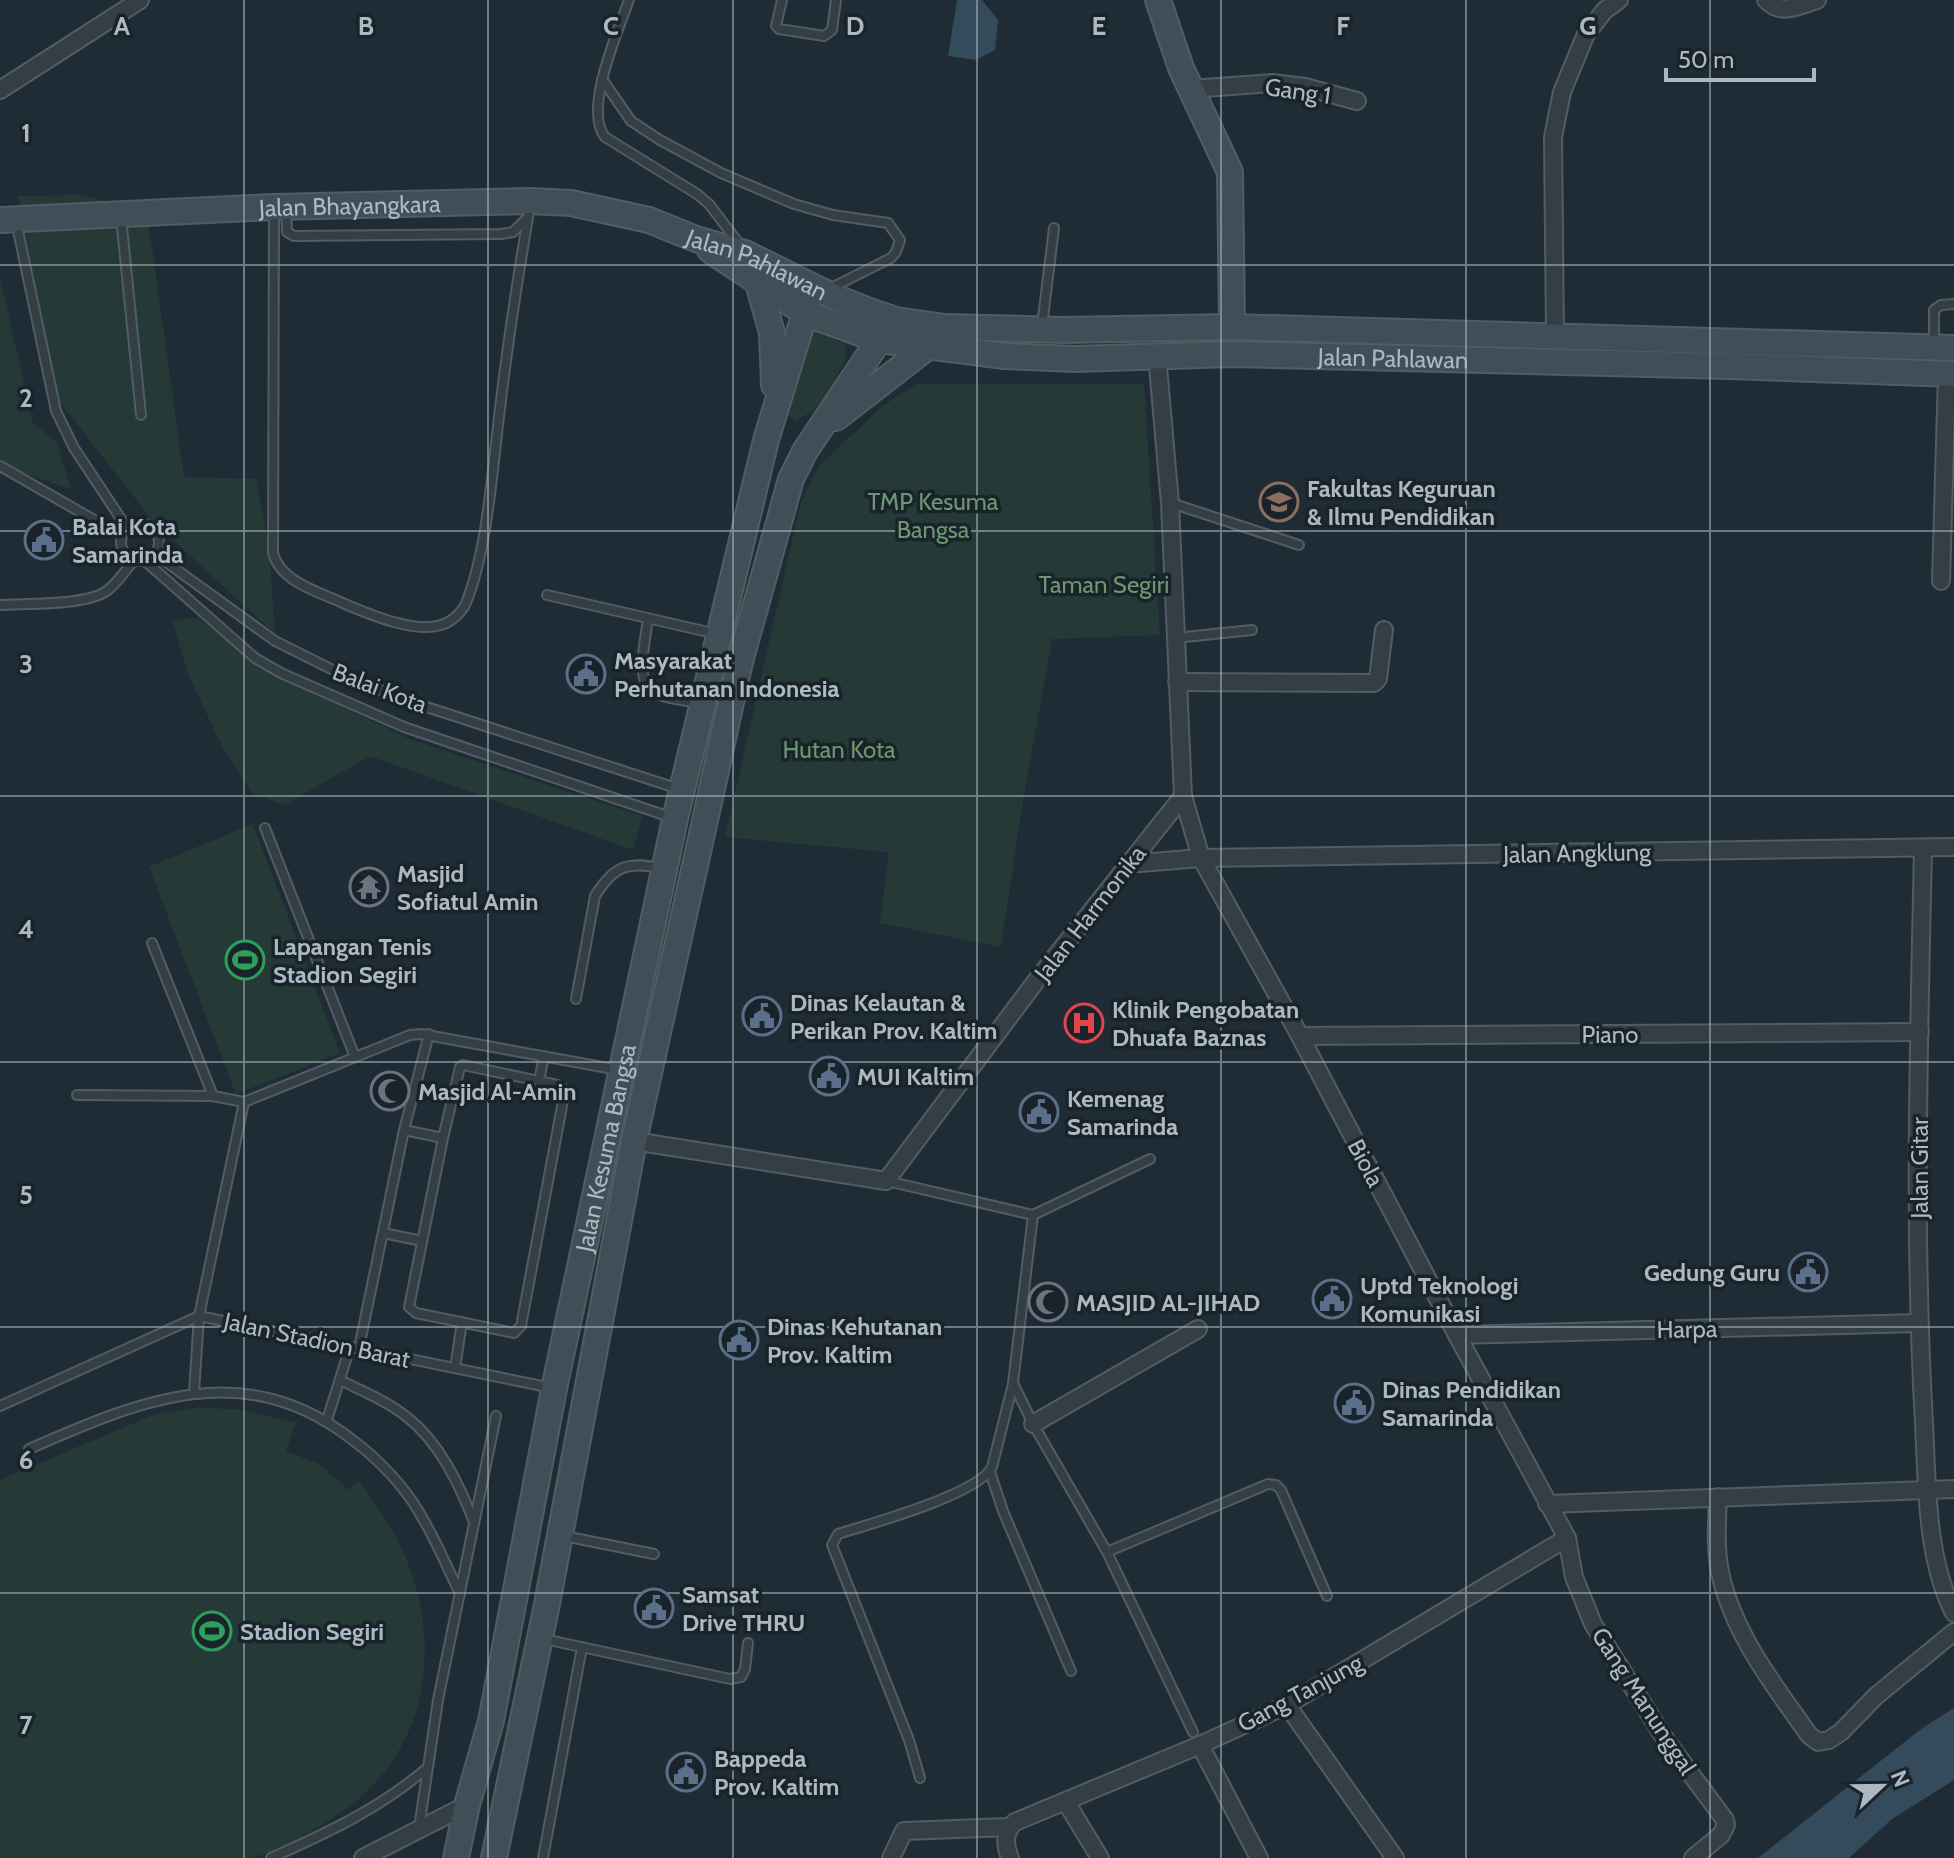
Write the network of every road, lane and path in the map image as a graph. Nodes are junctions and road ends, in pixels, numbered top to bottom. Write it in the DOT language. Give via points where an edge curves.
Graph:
graph roads {
  1 [pos="140,0"];
  2 [pos="629,0"];
  3 [pos="782,0"];
  4 [pos="836,0"];
  5 [pos="1158,0"];
  6 [pos="1619,0"];
  7 [pos="1766,0"];
  8 [pos="1817,0"];
  9 [pos="602,79"];
  10 [pos="1191,89"];
  11 [pos="0,90"];
  12 [pos="1357,101"];
  13 [pos="571,203"];
  14 [pos="280,207"];
  15 [pos="529,209"];
  16 [pos="121,213"];
  17 [pos="8,219"];
  18 [pos="1054,228"];
  19 [pos="696,239"];
  20 [pos="745,253"];
  21 [pos="758,283"];
  22 [pos="816,289"];
  23 [pos="1954,304"];
  24 [pos="805,313"];
  25 [pos="890,318"];
  26 [pos="1232,327"];
  27 [pos="1041,330"];
  28 [pos="1555,337"];
  29 [pos="879,340"];
  30 [pos="929,346"];
  31 [pos="1944,348"];
  32 [pos="1732,354"];
  33 [pos="1157,355"];
  34 [pos="1951,374"];
  35 [pos="775,412"];
  36 [pos="141,415"];
  37 [pos="820,431"];
  38 [pos="0,466"];
  39 [pos="1170,503"];
  40 [pos="125,532"];
  41 [pos="1299,545"];
  42 [pos="155,554"];
  43 [pos="130,558"];
  44 [pos="145,561"];
  45 [pos="1941,581"];
  46 [pos="547,595"];
  47 [pos="0,605"];
  48 [pos="648,619"];
  49 [pos="1252,630"];
  50 [pos="1384,630"];
  51 [pos="718,634"];
  52 [pos="1175,638"];
  53 [pos="1177,682"];
  54 [pos="702,704"];
  55 [pos="683,790"];
  56 [pos="711,796"];
  57 [pos="1183,796"];
  58 [pos="675,819"];
  59 [pos="704,827"];
  60 [pos="265,828"];
  61 [pos="1954,847"];
  62 [pos="1923,848"];
  63 [pos="1201,858"];
  64 [pos="1128,864"];
  65 [pos="664,869"];
  66 [pos="152,943"];
  67 [pos="576,999"];
  68 [pos="1920,1032"];
  69 [pos="429,1034"];
  70 [pos="1300,1036"];
  71 [pos="544,1056"];
  72 [pos="355,1057"];
  73 [pos="620,1070"];
  74 [pos="539,1081"];
  75 [pos="77,1095"];
  76 [pos="213,1096"];
  77 [pos="244,1102"];
  78 [pos="404,1130"];
  79 [pos="443,1138"];
  80 [pos="634,1141"];
  81 [pos="1150,1159"];
  82 [pos="886,1181"];
  83 [pos="1033,1215"];
  84 [pos="383,1233"];
  85 [pos="422,1241"];
  86 [pos="199,1316"];
  87 [pos="462,1322"];
  88 [pos="1918,1323"];
  89 [pos="1198,1329"];
  90 [pos="1457,1335"];
  91 [pos="354,1348"];
  92 [pos="455,1368"];
  93 [pos="340,1380"];
  94 [pos="1013,1383"];
  95 [pos="554,1389"];
  96 [pos="194,1392"];
  97 [pos="0,1406"];
  98 [pos="496,1416"];
  99 [pos="327,1420"];
  100 [pos="1033,1424"];
  101 [pos="29,1449"];
  102 [pos="990,1472"];
  103 [pos="1928,1488"];
  104 [pos="1954,1489"];
  105 [pos="1718,1497"];
  106 [pos="1547,1504"];
  107 [pos="476,1525"];
  108 [pos="1564,1532"];
  109 [pos="560,1535"];
  110 [pos="1107,1552"];
  111 [pos="654,1554"];
  112 [pos="460,1594"];
  113 [pos="515,1595"];
  114 [pos="1327,1596"];
  115 [pos="547,1604"];
  116 [pos="1954,1613"];
  117 [pos="1954,1632"];
  118 [pos="539,1638"];
  119 [pos="748,1643"];
  120 [pos="582,1647"];
  121 [pos="1071,1671"];
  122 [pos="1287,1705"];
  123 [pos="1196,1738"];
  124 [pos="486,1741"];
  125 [pos="518,1746"];
  126 [pos="428,1767"];
  127 [pos="920,1778"];
  128 [pos="1066,1802"];
  129 [pos="467,1805"];
  130 [pos="1014,1824"];
  131 [pos="418,1830"];
  132 [pos="271,1858"];
  133 [pos="363,1858"];
  134 [pos="456,1858"];
  135 [pos="494,1858"];
  136 [pos="543,1858"];
  137 [pos="891,1858"];
  138 [pos="1010,1858"];
  139 [pos="1100,1858"];
  140 [pos="1259,1858"];
  141 [pos="1395,1858"];
  142 [pos="1693,1858"];
  1 -- 11 [label="street"];
  2 -- 9 [label="lane"];
  3 -- 4 [label="lane" via="779,29 824,36 832,30"];
  5 -- 10 [label="street"];
  6 -- 28 [label="street" via="1586,34 1562,92 1553,137"];
  7 -- 8 [label="street" via="1782,9"];
  9 -- 20 [label="lane" via="596,122 605,137 697,194"];
  9 -- 22 [label="lane" via="631,121 721,173 794,204 892,227 900,240 891,258"];
  10 -- 12 [label="street, Gang 1" via="1273,83"];
  10 -- 26 [label="street" via="1230,172"];
  13 -- 14 [label="street" via="566,189 547,188 291,190 282,193"];
  13 -- 15 [label="street, Jalan Bhayangkara"];
  13 -- 19 [label="street, Jalan Bhayangkara" via="649,220"];
  14 -- 15 [label="street, Jalan Bhayangkara"];
  14 -- 15 [label="lane" via="276,563 301,584 367,613 434,628 451,621 465,606 479,558"];
  14 -- 16 [label="street, Jalan Bhayangkara"];
  16 -- 17 [label="street, Jalan Bhayangkara"];
  16 -- 36 [label="lane"];
  17 -- 40 [label="lane" via="56,411"];
  18 -- 27 [label="lane"];
  19 -- 20 [label="street, Jalan Pahlawan"];
  19 -- 21 [label="street, Jalan Pahlawan"];
  20 -- 22 [label="street, Jalan Pahlawan"];
  21 -- 24 [label="street, Jalan Pahlawan"];
  21 -- 35 [label="street" via="772,333"];
  22 -- 24 [label="street, Jalan Kesuma Bangsa"];
  22 -- 25 [label="street, Jalan Pahlawan"];
  23 -- 31 [label="lane" via="1934,310"];
  24 -- 29 [label="street, Jalan Pahlawan"];
  24 -- 35 [label="street, Jalan Kesuma Bangsa"];
  25 -- 27 [label="street, Jalan Pahlawan" via="945,327"];
  25 -- 29 [label="street"];
  26 -- 27 [label="street, Jalan Pahlawan"];
  26 -- 28 [label="street, Jalan Pahlawan"];
  28 -- 32 [label="street, Jalan Pahlawan"];
  29 -- 30 [label="street, Jalan Pahlawan"];
  29 -- 37 [label="street"];
  30 -- 33 [label="street, Jalan Pahlawan" via="1044,358"];
  30 -- 37 [label="street"];
  31 -- 32 [label="street, Jalan Pahlawan"];
  32 -- 33 [label="street, Jalan Pahlawan"];
  32 -- 34 [label="street, Jalan Pahlawan"];
  33 -- 39 [label="street"];
  34 -- 45 [label="street"];
  35 -- 51 [label="street, Jalan Kesuma Bangsa"];
  37 -- 56 [label="street, Jalan Kesuma Bangsa" via="784,494"];
  38 -- 40 [label="lane"];
  39 -- 41 [label="lane"];
  39 -- 52 [label="street"];
  40 -- 42 [label="lane, Balai Kota" via="141,524 154,530 159,544"];
  40 -- 43 [label="lane" via="121,546"];
  42 -- 44 [label="lane"];
  42 -- 55 [label="lane, Balai Kota" via="275,641 333,670 402,699"];
  43 -- 44 [label="lane"];
  43 -- 47 [label="lane" via="99,595"];
  44 -- 58 [label="lane, Balai Kota" via="255,658 281,673 404,727"];
  46 -- 48 [label="lane"];
  48 -- 51 [label="lane"];
  48 -- 54 [label="lane" via="643,678 649,689"];
  49 -- 52 [label="lane"];
  50 -- 53 [label="street" via="1374,683"];
  51 -- 54 [label="street, Jalan Kesuma Bangsa"];
  52 -- 53 [label="street"];
  53 -- 57 [label="street"];
  54 -- 55 [label="street, Jalan Kesuma Bangsa"];
  55 -- 56 [label="street"];
  55 -- 58 [label="street, Jalan Kesuma Bangsa"];
  56 -- 59 [label="street, Jalan Kesuma Bangsa"];
  57 -- 63 [label="street, Biola"];
  57 -- 64 [label="street, Jalan Harmonika"];
  58 -- 59 [label="street"];
  58 -- 65 [label="street, Jalan Kesuma Bangsa"];
  59 -- 80 [label="street, Jalan Kesuma Bangsa"];
  60 -- 72 [label="lane"];
  61 -- 62 [label="street, Jalan Angklung"];
  62 -- 63 [label="street, Jalan Angklung"];
  62 -- 68 [label="street, Jalan Gitar"];
  63 -- 64 [label="street, Jalan Angklung"];
  63 -- 70 [label="street, Biola"];
  64 -- 82 [label="street, Jalan Harmonika"];
  65 -- 67 [label="lane" via="638,863 602,885 595,896"];
  65 -- 73 [label="street, Jalan Kesuma Bangsa"];
  66 -- 76 [label="lane"];
  68 -- 70 [label="street, Piano"];
  68 -- 88 [label="street, Jalan Gitar"];
  69 -- 71 [label="lane"];
  69 -- 72 [label="lane" via="410,1035"];
  69 -- 78 [label="lane"];
  70 -- 90 [label="street, Biola"];
  71 -- 73 [label="lane"];
  71 -- 74 [label="lane"];
  72 -- 77 [label="lane"];
  73 -- 95 [label="street, Jalan Kesuma Bangsa"];
  74 -- 79 [label="lane" via="463,1065"];
  74 -- 87 [label="lane" via="562,1086 566,1095 521,1326 514,1333"];
  75 -- 76 [label="lane"];
  76 -- 77 [label="lane"];
  77 -- 86 [label="lane"];
  78 -- 79 [label="lane"];
  78 -- 84 [label="lane"];
  79 -- 85 [label="lane"];
  80 -- 82 [label="street"];
  80 -- 109 [label="street, Jalan Kesuma Bangsa"];
  81 -- 83 [label="lane"];
  82 -- 83 [label="lane"];
  83 -- 94 [label="lane"];
  84 -- 85 [label="lane"];
  84 -- 91 [label="lane"];
  85 -- 87 [label="lane" via="409,1307"];
  86 -- 91 [label="lane, Jalan Stadion Barat"];
  86 -- 96 [label="lane"];
  86 -- 97 [label="lane, Jalan Stadion Barat"];
  87 -- 92 [label="lane"];
  88 -- 90 [label="street, Harpa"];
  88 -- 103 [label="street, Jalan Gitar"];
  89 -- 100 [label="street"];
  90 -- 106 [label="street, Biola"];
  91 -- 92 [label="lane, Jalan Stadion Barat"];
  91 -- 93 [label="lane"];
  92 -- 95 [label="lane, Jalan Stadion Barat"];
  93 -- 99 [label="lane"];
  93 -- 107 [label="lane" via="408,1417 458,1483"];
  94 -- 100 [label="lane"];
  94 -- 102 [label="lane"];
  95 -- 113 [label="street, Jalan Kesuma Bangsa"];
  96 -- 99 [label="lane" via="286,1401"];
  96 -- 101 [label="lane" via="104,1416"];
  98 -- 107 [label="lane"];
  99 -- 112 [label="lane" via="374,1456 418,1510"];
  100 -- 110 [label="lane"];
  102 -- 121 [label="lane"];
  102 -- 127 [label="lane" via="953,1494 833,1540"];
  103 -- 104 [label="street"];
  103 -- 105 [label="street"];
  103 -- 116 [label="street, Jalan Gitar" via="1940,1579"];
  105 -- 106 [label="street"];
  105 -- 117 [label="street" via="1720,1570 1737,1621 1756,1659 1818,1742 1841,1732"];
  106 -- 108 [label="street, Biola"];
  107 -- 112 [label="lane"];
  108 -- 122 [label="street, Gang Tanjung"];
  108 -- 142 [label="street, Gang Manunggal" via="1593,1624 1665,1739 1726,1822 1721,1835"];
  109 -- 111 [label="lane"];
  109 -- 115 [label="street, Jalan Kesuma Bangsa"];
  110 -- 114 [label="lane" via="1276,1485"];
  110 -- 123 [label="lane"];
  112 -- 126 [label="lane"];
  113 -- 115 [label="street"];
  113 -- 124 [label="street, Jalan Kesuma Bangsa"];
  115 -- 118 [label="street, Jalan Kesuma Bangsa"];
  118 -- 120 [label="lane"];
  118 -- 125 [label="street, Jalan Kesuma Bangsa"];
  119 -- 120 [label="lane" via="741,1677 730,1679"];
  120 -- 136 [label="lane"];
  122 -- 123 [label="street, Gang Tanjung"];
  122 -- 141 [label="street"];
  123 -- 128 [label="street, Gang Tanjung"];
  123 -- 140 [label="street"];
  124 -- 125 [label="street"];
  124 -- 129 [label="street, Jalan Kesuma Bangsa"];
  125 -- 135 [label="street, Jalan Kesuma Bangsa"];
  126 -- 131 [label="lane"];
  126 -- 132 [label="lane" via="397,1794 349,1823"];
  128 -- 130 [label="street, Gang Tanjung"];
  128 -- 139 [label="street"];
  129 -- 131 [label="street"];
  129 -- 134 [label="street, Jalan Kesuma Bangsa"];
  130 -- 137 [label="street, Gang Tanjung" via="904,1831"];
  130 -- 138 [label="street" via="1005,1839"];
  131 -- 133 [label="street"];
}
